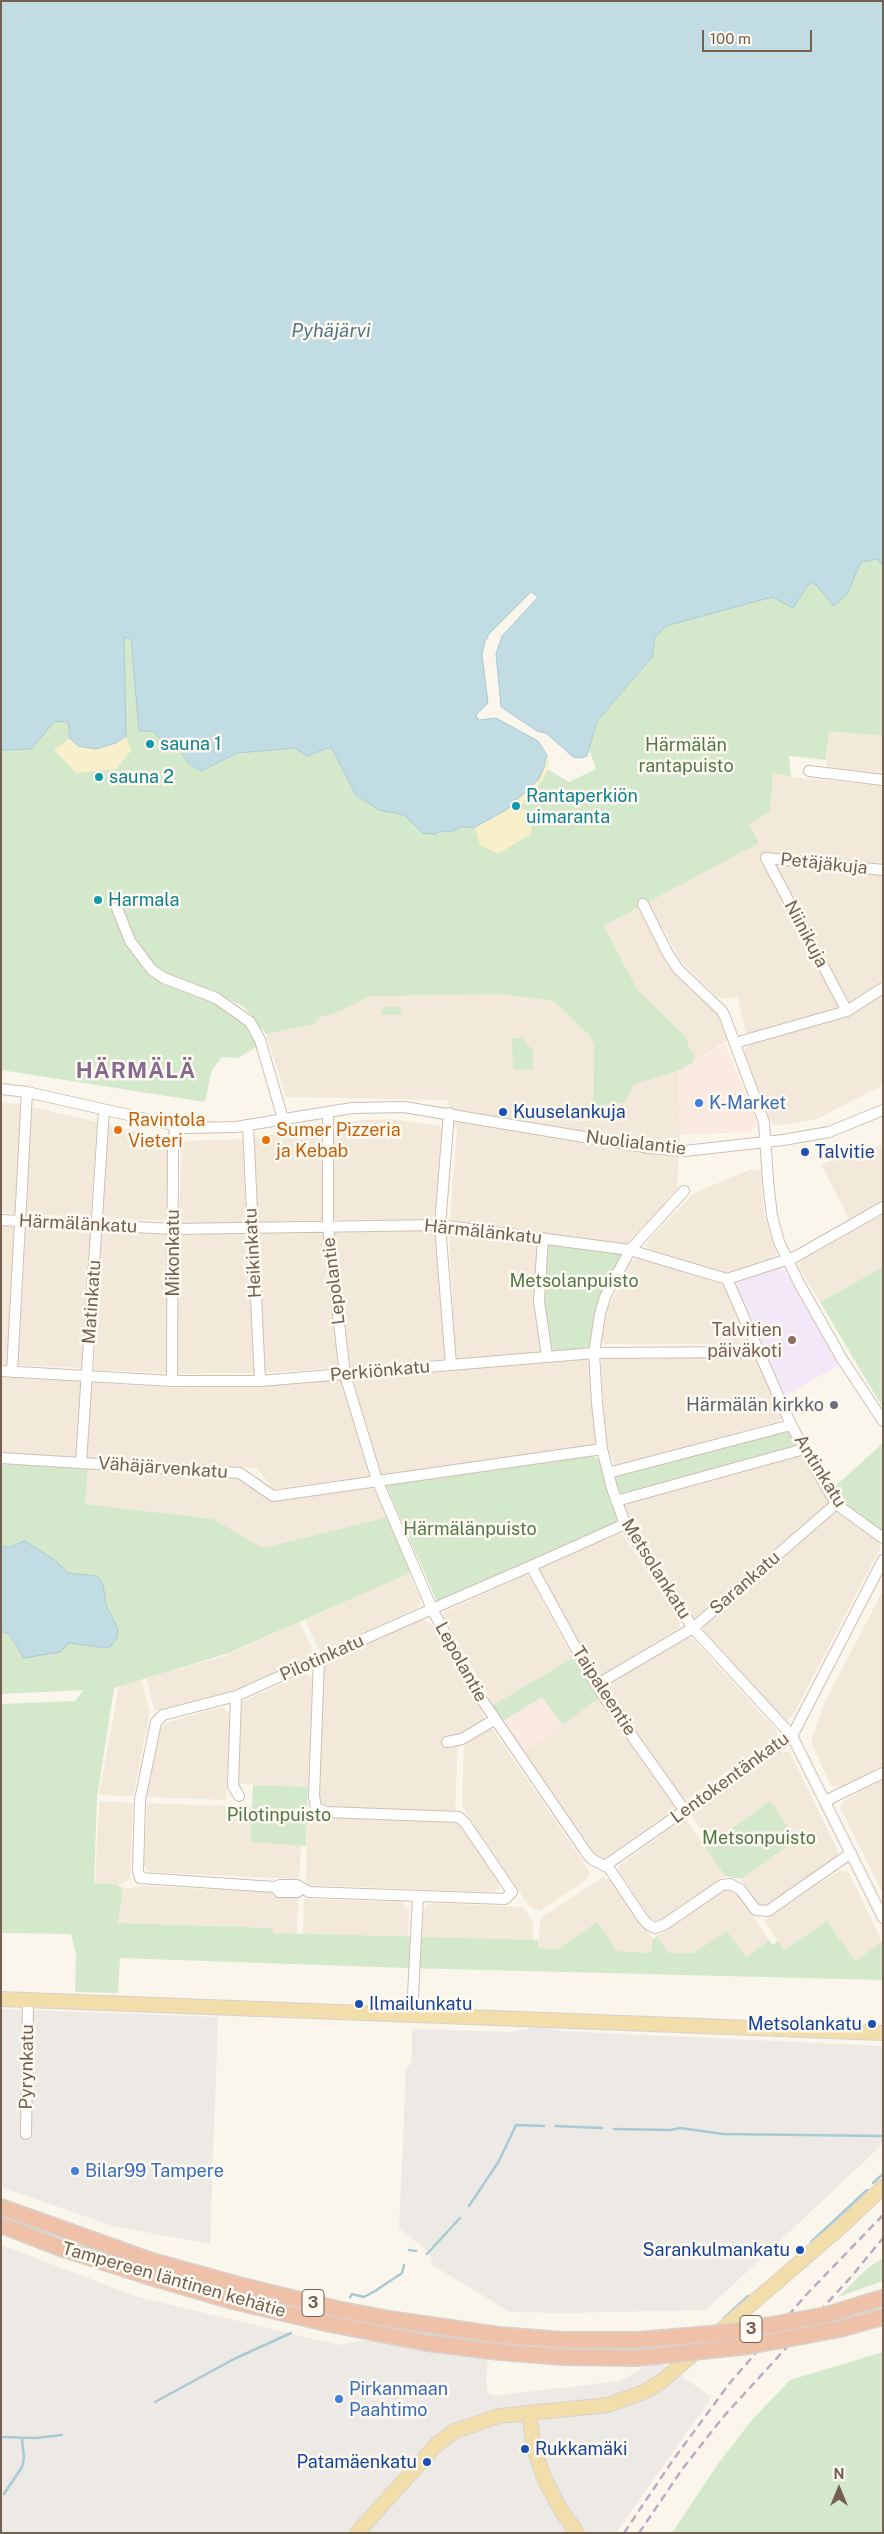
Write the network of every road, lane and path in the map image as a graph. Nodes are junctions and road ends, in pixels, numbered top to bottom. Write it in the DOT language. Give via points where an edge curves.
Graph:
graph roads {
  1 [pos="809,771"];
  2 [pos="883,780"];
  3 [pos="766,858"];
  4 [pos="883,870"];
  5 [pos="643,904"];
  6 [pos="117,908"];
  7 [pos="883,988"];
  8 [pos="847,1010"];
  9 [pos="735,1043"];
  10 [pos="1,1090"];
  11 [pos="27,1092"];
  12 [pos="104,1110"];
  13 [pos="883,1110"];
  14 [pos="328,1112"];
  15 [pos="449,1114"];
  16 [pos="282,1120"];
  17 [pos="176,1126"];
  18 [pos="248,1126"];
  19 [pos="766,1142"];
  20 [pos="684,1191"];
  21 [pos="883,1207"];
  22 [pos="1,1220"];
  23 [pos="19,1221"];
  24 [pos="97,1224"];
  25 [pos="440,1224"];
  26 [pos="328,1227"];
  27 [pos="252,1228"];
  28 [pos="173,1229"];
  29 [pos="544,1238"];
  30 [pos="630,1250"];
  31 [pos="787,1259"];
  32 [pos="727,1279"];
  33 [pos="759,1352"];
  34 [pos="594,1353"];
  35 [pos="547,1356"];
  36 [pos="451,1365"];
  37 [pos="1,1371"];
  38 [pos="12,1372"];
  39 [pos="87,1375"];
  40 [pos="345,1375"];
  41 [pos="172,1381"];
  42 [pos="260,1381"];
  43 [pos="883,1421"];
  44 [pos="791,1425"];
  45 [pos="602,1449"];
  46 [pos="804,1449"];
  47 [pos="1,1458"];
  48 [pos="81,1463"];
  49 [pos="608,1472"];
  50 [pos="377,1480"];
  51 [pos="616,1501"];
  52 [pos="836,1504"];
  53 [pos="625,1524"];
  54 [pos="883,1538"];
  55 [pos="883,1560"];
  56 [pos="531,1566"];
  57 [pos="432,1609"];
  58 [pos="693,1628"];
  59 [pos="319,1659"];
  60 [pos="596,1685"];
  61 [pos="236,1696"];
  62 [pos="494,1720"];
  63 [pos="792,1736"];
  64 [pos="447,1742"];
  65 [pos="883,1773"];
  66 [pos="239,1796"];
  67 [pos="825,1801"];
  68 [pos="685,1811"];
  69 [pos="852,1853"];
  70 [pos="606,1865"];
  71 [pos="418,1897"];
  72 [pos="883,1918"];
  73 [pos="1,1999"];
  74 [pos="28,2000"];
  75 [pos="412,2015"];
  76 [pos="880,2034"];
  77 [pos="26,2134"];
  78 [pos="883,2187"];
  79 [pos="1,2208"];
  80 [pos="1,2225"];
  81 [pos="883,2298"];
  82 [pos="883,2317"];
  83 [pos="529,2413"];
  84 [pos="357,2533"];
  85 [pos="577,2533"];
  1 -- 2 [label="street"];
  3 -- 4 [label="street, Petäjäkuja"];
  3 -- 8 [label="street, Niinikuja"];
  5 -- 9 [label="street" via="678,969 722,1011"];
  6 -- 16 [label="street" via="130,942 152,970 182,986 216,998 250,1022 260,1040"];
  7 -- 8 [label="street"];
  8 -- 9 [label="street"];
  9 -- 19 [label="street" via="764,1122"];
  10 -- 11 [label="street, Nuolialantie"];
  11 -- 12 [label="street, Nuolialantie"];
  11 -- 23 [label="street"];
  12 -- 17 [label="street, Nuolialantie"];
  12 -- 24 [label="street, Matinkatu"];
  13 -- 19 [label="street, Nuolialantie" via="830,1132"];
  14 -- 15 [label="street, Nuolialantie" via="384,1106"];
  14 -- 16 [label="street, Nuolialantie"];
  14 -- 26 [label="street, Lepolantie"];
  15 -- 19 [label="street, Nuolialantie" via="675,1150"];
  15 -- 25 [label="street"];
  16 -- 18 [label="street, Nuolialantie"];
  17 -- 18 [label="street, Nuolialantie"];
  17 -- 28 [label="street, Mikonkatu" via="173,1139"];
  18 -- 27 [label="street, Heikinkatu"];
  19 -- 31 [label="street" via="772,1216"];
  20 -- 30 [label="street, Metsolankatu"];
  21 -- 31 [label="street"];
  22 -- 23 [label="street, Härmälänkatu"];
  23 -- 24 [label="street, Härmälänkatu"];
  23 -- 38 [label="street"];
  24 -- 28 [label="street, Härmälänkatu"];
  24 -- 39 [label="street, Matinkatu"];
  25 -- 26 [label="street, Härmälänkatu"];
  25 -- 29 [label="street, Härmälänkatu"];
  25 -- 36 [label="street"];
  26 -- 27 [label="street, Härmälänkatu"];
  26 -- 40 [label="street, Lepolantie"];
  27 -- 28 [label="street, Härmälänkatu"];
  27 -- 42 [label="street, Heikinkatu"];
  28 -- 41 [label="street, Mikonkatu"];
  29 -- 30 [label="street, Härmälänkatu"];
  29 -- 35 [label="street" via="540,1300"];
  30 -- 32 [label="street, Härmälänkatu"];
  30 -- 34 [label="street, Metsolankatu" via="605,1297"];
  31 -- 32 [label="street"];
  31 -- 43 [label="street" via="842,1359"];
  32 -- 33 [label="street, Antinkatu"];
  33 -- 34 [label="street, Perkiönkatu"];
  33 -- 44 [label="street, Antinkatu"];
  34 -- 35 [label="street, Perkiönkatu"];
  34 -- 45 [label="street, Metsolankatu"];
  35 -- 36 [label="street, Perkiönkatu"];
  36 -- 40 [label="street, Perkiönkatu"];
  37 -- 38 [label="street, Perkiönkatu"];
  38 -- 39 [label="street, Perkiönkatu"];
  39 -- 41 [label="street, Perkiönkatu"];
  39 -- 48 [label="street, Matinkatu"];
  40 -- 42 [label="street, Perkiönkatu"];
  40 -- 50 [label="street, Lepolantie"];
  41 -- 42 [label="street, Perkiönkatu"];
  44 -- 46 [label="street, Antinkatu"];
  44 -- 49 [label="street"];
  45 -- 49 [label="street, Metsolankatu"];
  45 -- 50 [label="street"];
  46 -- 51 [label="street"];
  46 -- 52 [label="street, Antinkatu"];
  47 -- 48 [label="street, Vähäjärvenkatu"];
  48 -- 50 [label="street, Vähäjärvenkatu" via="240,1473 273,1496"];
  49 -- 51 [label="street, Metsolankatu"];
  50 -- 57 [label="street, Lepolantie"];
  51 -- 53 [label="street, Metsolankatu"];
  52 -- 54 [label="street, Antinkatu"];
  52 -- 58 [label="street, Sarankatu"];
  53 -- 56 [label="street, Pilotinkatu"];
  53 -- 58 [label="street, Metsolankatu"];
  55 -- 63 [label="street, Lentokentänkatu"];
  56 -- 57 [label="street, Pilotinkatu"];
  56 -- 60 [label="street, Taipaleentie"];
  57 -- 59 [label="street, Pilotinkatu"];
  57 -- 62 [label="street, Lepolantie"];
  58 -- 60 [label="street, Sarankatu"];
  58 -- 63 [label="street, Metsolankatu"];
  59 -- 61 [label="street, Pilotinkatu"];
  59 -- 71 [label="street" via="316,1808 326,1812 459,1818 512,1892 505,1899"];
  60 -- 68 [label="street, Taipaleentie"];
  61 -- 66 [label="street" via="233,1786"];
  61 -- 71 [label="street, Pilotinkatu" via="163,1715 156,1722 140,1800 138,1876 144,1880 275,1887 280,1884 297,1885 309,1892"];
  62 -- 64 [label="street" via="462,1739"];
  62 -- 70 [label="street, Lepolantie" via="588,1855"];
  63 -- 67 [label="street, Metsolankatu"];
  63 -- 68 [label="street, Lentokentänkatu"];
  65 -- 67 [label="street"];
  67 -- 69 [label="street, Metsolankatu"];
  68 -- 70 [label="street, Lentokentänkatu"];
  69 -- 70 [label="street, Lepolantie" via="768,1911 756,1910 740,1889 730,1884 722,1885 655,1928 643,1919"];
  69 -- 72 [label="street, Metsolankatu"];
  71 -- 75 [label="street"];
  73 -- 74 [label="main road"];
  74 -- 75 [label="main road"];
  74 -- 77 [label="street, Pyrynkatu"];
  75 -- 76 [label="main road"];
  78 -- 83 [label="main road" via="844,2225 644,2392 608,2405"];
  79 -- 81 [label="highway, Tampereen läntinen kehätie / 3, bridge" via="152,2260 239,2285 389,2319 499,2335 564,2340 637,2340 733,2332 826,2314"];
  80 -- 82 [label="highway, Tampereen läntinen kehätie / 3, bridge" via="63,2249 233,2301 330,2324 500,2352 637,2358 741,2348 840,2329"];
  83 -- 84 [label="main road" via="484,2419 454,2431 437,2444"];
  83 -- 85 [label="main road" via="534,2448 544,2478"];
}
